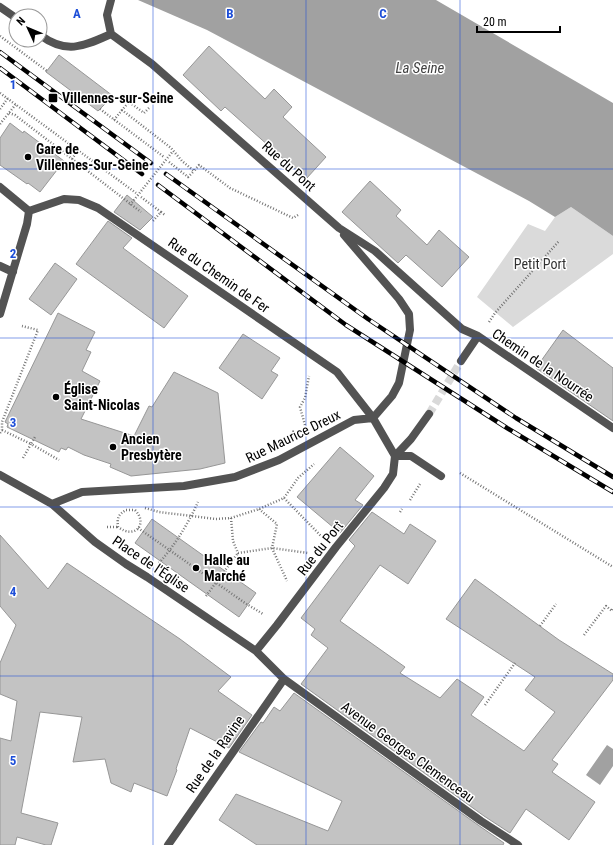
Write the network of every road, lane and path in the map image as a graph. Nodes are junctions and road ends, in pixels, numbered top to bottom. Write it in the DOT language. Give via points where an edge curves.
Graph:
graph roads {
  1 [pos="111,0"];
  2 [pos="112,34"];
  3 [pos="0,36"];
  4 [pos="48,41"];
  5 [pos="47,71"];
  6 [pos="1,94"];
  7 [pos="8,98"];
  8 [pos="16,104"];
  9 [pos="149,108"];
  10 [pos="0,109"];
  11 [pos="100,109"];
  12 [pos="122,110"];
  13 [pos="9,113"];
  14 [pos="114,120"];
  15 [pos="0,124"];
  16 [pos="78,150"];
  17 [pos="172,150"];
  18 [pos="164,157"];
  19 [pos="72,159"];
  20 [pos="168,162"];
  21 [pos="194,171"];
  22 [pos="0,187"];
  23 [pos="136,193"];
  24 [pos="141,197"];
  25 [pos="129,204"];
  26 [pos="29,211"];
  27 [pos="161,212"];
  28 [pos="142,214"];
  29 [pos="300,214"];
  30 [pos="166,215"];
  31 [pos="150,220"];
  32 [pos="339,228"];
  33 [pos="559,241"];
  34 [pos="0,266"];
  35 [pos="13,272"];
  36 [pos="496,312"];
  37 [pos="0,314"];
  38 [pos="22,326"];
  39 [pos="478,336"];
  40 [pos="461,361"];
  41 [pos="310,370"];
  42 [pos="429,414"];
  43 [pos="373,418"];
  44 [pos="306,427"];
  45 [pos="613,428"];
  46 [pos="1,432"];
  47 [pos="35,437"];
  48 [pos="31,444"];
  49 [pos="396,456"];
  50 [pos="23,458"];
  51 [pos="59,460"];
  52 [pos="316,461"];
  53 [pos="457,472"];
  54 [pos="0,475"];
  55 [pos="441,476"];
  56 [pos="284,498"];
  57 [pos="52,504"];
  58 [pos="136,505"];
  59 [pos="196,506"];
  60 [pos="144,507"];
  61 [pos="259,509"];
  62 [pos="135,510"];
  63 [pos="192,516"];
  64 [pos="231,518"];
  65 [pos="118,526"];
  66 [pos="107,527"];
  67 [pos="138,528"];
  68 [pos="324,539"];
  69 [pos="272,548"];
  70 [pos="171,550"];
  71 [pos="238,553"];
  72 [pos="312,554"];
  73 [pos="161,561"];
  74 [pos="613,567"];
  75 [pos="216,583"];
  76 [pos="288,583"];
  77 [pos="208,594"];
  78 [pos="556,604"];
  79 [pos="613,609"];
  80 [pos="265,616"];
  81 [pos="540,626"];
  82 [pos="584,635"];
  83 [pos="256,651"];
  84 [pos="515,664"];
  85 [pos="284,679"];
  86 [pos="484,705"];
  87 [pos="168,845"];
  88 [pos="518,845"];
  1 -- 2 [label="street" via="107,15"];
  2 -- 4 [label="street" via="83,46 65,47"];
  2 -- 32 [label="street, Rue du Pont" via="152,64"];
  3 -- 5 [label="path"];
  6 -- 7 [label="path"];
  7 -- 8 [label="path"];
  7 -- 10 [label="path"];
  8 -- 13 [label="path"];
  8 -- 16 [label="path"];
  9 -- 12 [label="path" via="144,113 129,102"];
  11 -- 14 [label="path"];
  12 -- 14 [label="path"];
  12 -- 17 [label="path"];
  13 -- 15 [label="path"];
  13 -- 19 [label="path"];
  14 -- 18 [label="path"];
  16 -- 19 [label="path"];
  16 -- 23 [label="path"];
  17 -- 21 [label="path"];
  17 -- 25 [label="path"];
  19 -- 25 [label="path"];
  20 -- 21 [label="path" via="188,177"];
  21 -- 29 [label="path" via="199,165 230,188 293,218"];
  22 -- 26 [label="street"];
  24 -- 27 [label="path"];
  25 -- 28 [label="path"];
  26 -- 35 [label="street" via="28,224"];
  26 -- 43 [label="street, Rue du Chemin de Fer" via="64,199 79,200 98,208 337,372"];
  27 -- 30 [label="path"];
  27 -- 31 [label="path" via="152,222"];
  32 -- 39 [label="street, Rue du Pont" via="375,251 462,329"];
  32 -- 43 [label="street" via="399,298 409,314 410,330 400,384"];
  33 -- 36 [label="path"];
  34 -- 35 [label="street"];
  35 -- 37 [label="street"];
  38 -- 46 [label="path" via="38,330 2,422"];
  39 -- 40 [label="street"];
  39 -- 45 [label="street, Chemin de la Nourrée"];
  41 -- 44 [label="path" via="305,398 300,407"];
  42 -- 49 [label="street, Rue du Port"];
  43 -- 49 [label="street"];
  43 -- 57 [label="street, Rue Maurice Dreux" via="354,420 279,460 235,478 184,486 82,492"];
  46 -- 48 [label="path"];
  47 -- 48 [label="path"];
  48 -- 50 [label="path"];
  48 -- 51 [label="path"];
  49 -- 55 [label="street" via="411,456"];
  49 -- 83 [label="street, Rue du Port" via="392,474 384,488"];
  52 -- 56 [label="path" via="298,478"];
  53 -- 74 [label="path"];
  54 -- 57 [label="street, Place de l'Église"];
  56 -- 61 [label="path"];
  56 -- 68 [label="path"];
  57 -- 83 [label="street, Place de l'Église" via="95,542"];
  58 -- 62 [label="path"];
  59 -- 63 [label="path"];
  60 -- 63 [label="path" via="159,512"];
  61 -- 64 [label="path"];
  61 -- 69 [label="path" via="277,524"];
  62 -- 65 [label="path" via="120,513 117,518"];
  62 -- 67 [label="path" via="140,519"];
  63 -- 64 [label="path"];
  63 -- 70 [label="path"];
  64 -- 71 [label="path" via="233,541"];
  65 -- 66 [label="path"];
  65 -- 67 [label="path" via="125,532 132,532"];
  67 -- 70 [label="path"];
  69 -- 71 [label="path"];
  69 -- 72 [label="path"];
  69 -- 76 [label="path"];
  70 -- 73 [label="path"];
  70 -- 75 [label="path"];
  71 -- 75 [label="path"];
  75 -- 77 [label="path"];
  75 -- 80 [label="path"];
  78 -- 81 [label="path"];
  79 -- 82 [label="path" via="612,611 606,606"];
  83 -- 85 [label="street, Place de l'Église"];
  84 -- 86 [label="path"];
  85 -- 87 [label="street, Rue de la Ravine"];
  85 -- 88 [label="street, Avenue Georges Clemenceau" via="480,821"];
}
